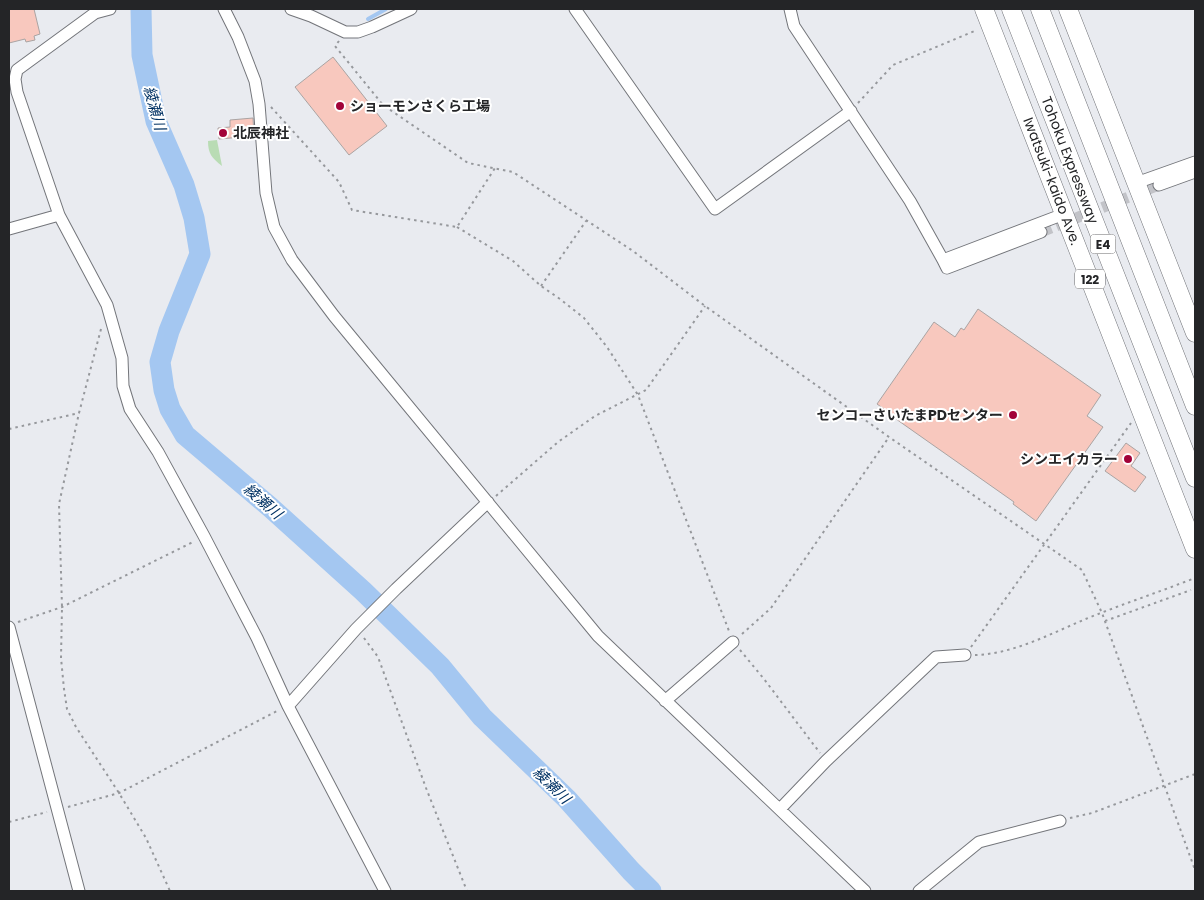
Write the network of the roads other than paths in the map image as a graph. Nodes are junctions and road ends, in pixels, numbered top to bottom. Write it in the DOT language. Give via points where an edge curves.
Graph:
graph roads {
  1 [pos="110,9"];
  2 [pos="224,9"];
  3 [pos="291,9"];
  4 [pos="408,9"];
  5 [pos="575,9"];
  6 [pos="790,9"];
  7 [pos="1010,9"];
  8 [pos="1040,9"];
  9 [pos="1068,9"];
  10 [pos="987,17"];
  11 [pos="13,72"];
  12 [pos="851,111"];
  13 [pos="1195,162"];
  14 [pos="1195,172"];
  15 [pos="1136,183"];
  16 [pos="1159,185"];
  17 [pos="1064,214"];
  18 [pos="59,215"];
  19 [pos="9,229"];
  20 [pos="1041,232"];
  21 [pos="943,260"];
  22 [pos="1195,333"];
  23 [pos="1195,406"];
  24 [pos="1195,478"];
  25 [pos="488,502"];
  26 [pos="1195,549"];
  27 [pos="13,625"];
  28 [pos="733,642"];
  29 [pos="965,655"];
  30 [pos="665,701"];
  31 [pos="288,706"];
  32 [pos="780,809"];
  33 [pos="1060,821"];
  34 [pos="79,891"];
  35 [pos="385,891"];
  36 [pos="865,891"];
  37 [pos="918,891"];
  1 -- 11 [label="street" via="94,13"];
  2 -- 25 [label="street" via="255,81 266,193 274,227 292,260 334,316"];
  3 -- 4 [label="street" via="346,32 372,28"];
  5 -- 12 [label="street" via="714,209"];
  6 -- 12 [label="street" via="794,26"];
  7 -- 24 [label="highway, Tohoku Expressway / E4"];
  8 -- 23 [label="highway, Tohoku Expressway / E4"];
  9 -- 15 [label="highway"];
  10 -- 17 [label="highway, Iwatsuki-kaido Ave. / 122"];
  11 -- 18 [label="street"];
  12 -- 21 [label="street" via="910,200"];
  13 -- 15 [label="street"];
  14 -- 16 [label="street"];
  15 -- 22 [label="highway"];
  17 -- 21 [label="street"];
  17 -- 26 [label="highway, Iwatsuki-kaido Ave. / 122"];
  18 -- 19 [label="street"];
  18 -- 31 [label="street" via="107,305 122,358 123,386 130,409 158,452 204,536"];
  20 -- 21 [label="street" via="947,268"];
  25 -- 30 [label="street" via="598,636"];
  25 -- 31 [label="street" via="356,629"];
  27 -- 34 [label="street"];
  28 -- 30 [label="street"];
  29 -- 32 [label="street" via="936,657"];
  30 -- 32 [label="street"];
  31 -- 35 [label="street"];
  32 -- 36 [label="street"];
  33 -- 37 [label="street" via="980,842"];
}
